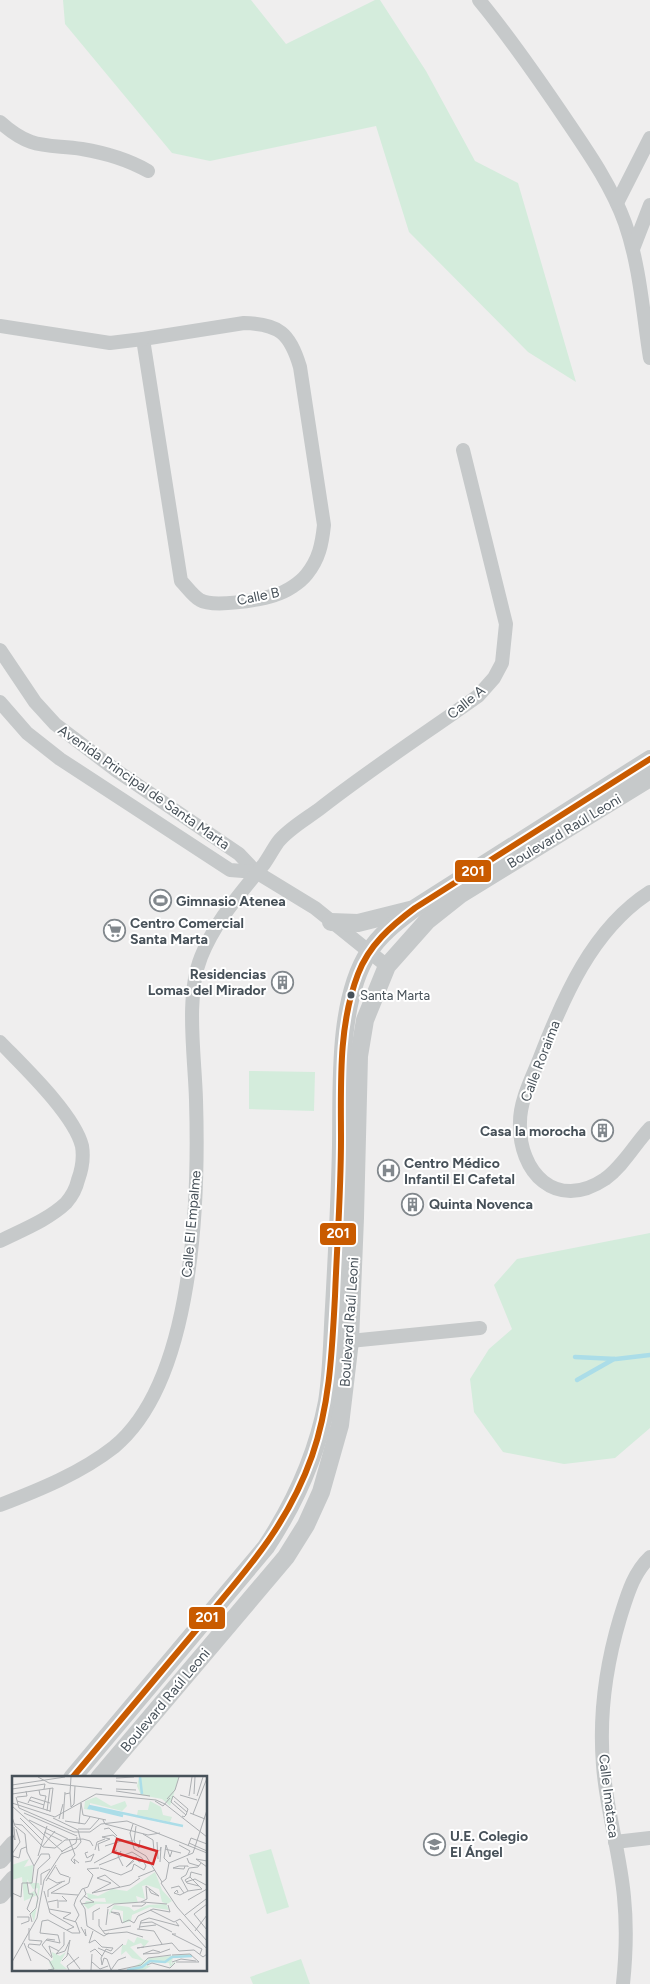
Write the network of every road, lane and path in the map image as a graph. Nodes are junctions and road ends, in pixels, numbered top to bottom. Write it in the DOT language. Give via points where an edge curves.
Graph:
graph roads {
  1 [pos="479,0"];
  2 [pos="0,122"];
  3 [pos="650,138"];
  4 [pos="148,171"];
  5 [pos="617,203"];
  6 [pos="650,205"];
  7 [pos="633,249"];
  8 [pos="0,326"];
  9 [pos="143,340"];
  10 [pos="650,358"];
  11 [pos="463,450"];
  12 [pos="0,650"];
  13 [pos="0,702"];
  14 [pos="650,759"];
  15 [pos="650,778"];
  16 [pos="256,872"];
  17 [pos="650,892"];
  18 [pos="415,908"];
  19 [pos="331,922"];
  20 [pos="368,953"];
  21 [pos="387,966"];
  22 [pos="0,1042"];
  23 [pos="650,1128"];
  24 [pos="0,1241"];
  25 [pos="480,1328"];
  26 [pos="350,1341"];
  27 [pos="0,1506"];
  28 [pos="650,1557"];
  29 [pos="74,1776"];
  30 [pos="101,1776"];
  31 [pos="650,1838"];
  32 [pos="615,1842"];
  33 [pos="12,1846"];
  34 [pos="0,1860"];
  35 [pos="12,1881"];
  36 [pos="0,1895"];
  37 [pos="623,1984"];
  1 -- 5 [label="street" via="550,96"];
  2 -- 4 [label="street" via="32,143 127,159"];
  3 -- 5 [label="street"];
  5 -- 7 [label="street"];
  6 -- 7 [label="street"];
  7 -- 10 [label="street"];
  8 -- 9 [label="street, Calle B" via="110,343"];
  9 -- 9 [label="street, Calle B" via="181,581 200,600 215,604 276,595 292,586 306,576 317,560 324,525 300,367 289,340 270,325 244,322"];
  11 -- 16 [label="street, Calle A" via="506,624 502,663 478,696 344,790 279,841"];
  12 -- 16 [label="street, Avenida Principal de Santa Marta" via="35,702 55,724 117,771 239,854"];
  13 -- 16 [label="street, Avenida Principal de Santa Marta" via="27,733 60,759 230,870"];
  14 -- 18 [label="street, Boulevard Raúl Leoni"];
  15 -- 21 [label="street, Boulevard Raúl Leoni" via="461,894 427,921"];
  16 -- 19 [label="street, Avenida Principal de Santa Marta"];
  16 -- 27 [label="street, Calle El Empalme" via="232,903 211,939 195,980 197,1142 192,1230 185,1288 174,1342 162,1379 145,1410 116,1445 67,1476"];
  17 -- 23 [label="street, Calle Roraima" via="615,921 576,977 524,1097 520,1121 525,1160 551,1187 566,1190 584,1189 603,1180 618,1168"];
  18 -- 19 [label="street" via="365,922"];
  18 -- 20 [label="street, Boulevard Raúl Leoni" via="386,932"];
  19 -- 20 [label="street, Avenida Principal de Santa Marta"];
  20 -- 21 [label="street, Avenida Principal de Santa Marta"];
  20 -- 29 [label="street, Boulevard Raúl Leoni" via="354,987 344,1049 333,1328 327,1401 318,1440 284,1520 266,1547"];
  21 -- 26 [label="street, Boulevard Raúl Leoni" via="365,1020 359,1056"];
  22 -- 24 [label="street" via="72,1125 82,1148 83,1161 74,1193 66,1202 52,1214"];
  25 -- 26 [label="street"];
  26 -- 30 [label="street, Boulevard Raúl Leoni" via="340,1425 321,1492 306,1525 286,1557"];
  28 -- 32 [label="street, Calle Imataca" via="630,1587 610,1653 605,1688 603,1765"];
  31 -- 32 [label="street"];
  32 -- 37 [label="street, Calle Imataca" via="627,1947"];
  33 -- 34 [label="street"];
  35 -- 36 [label="street"];
}
